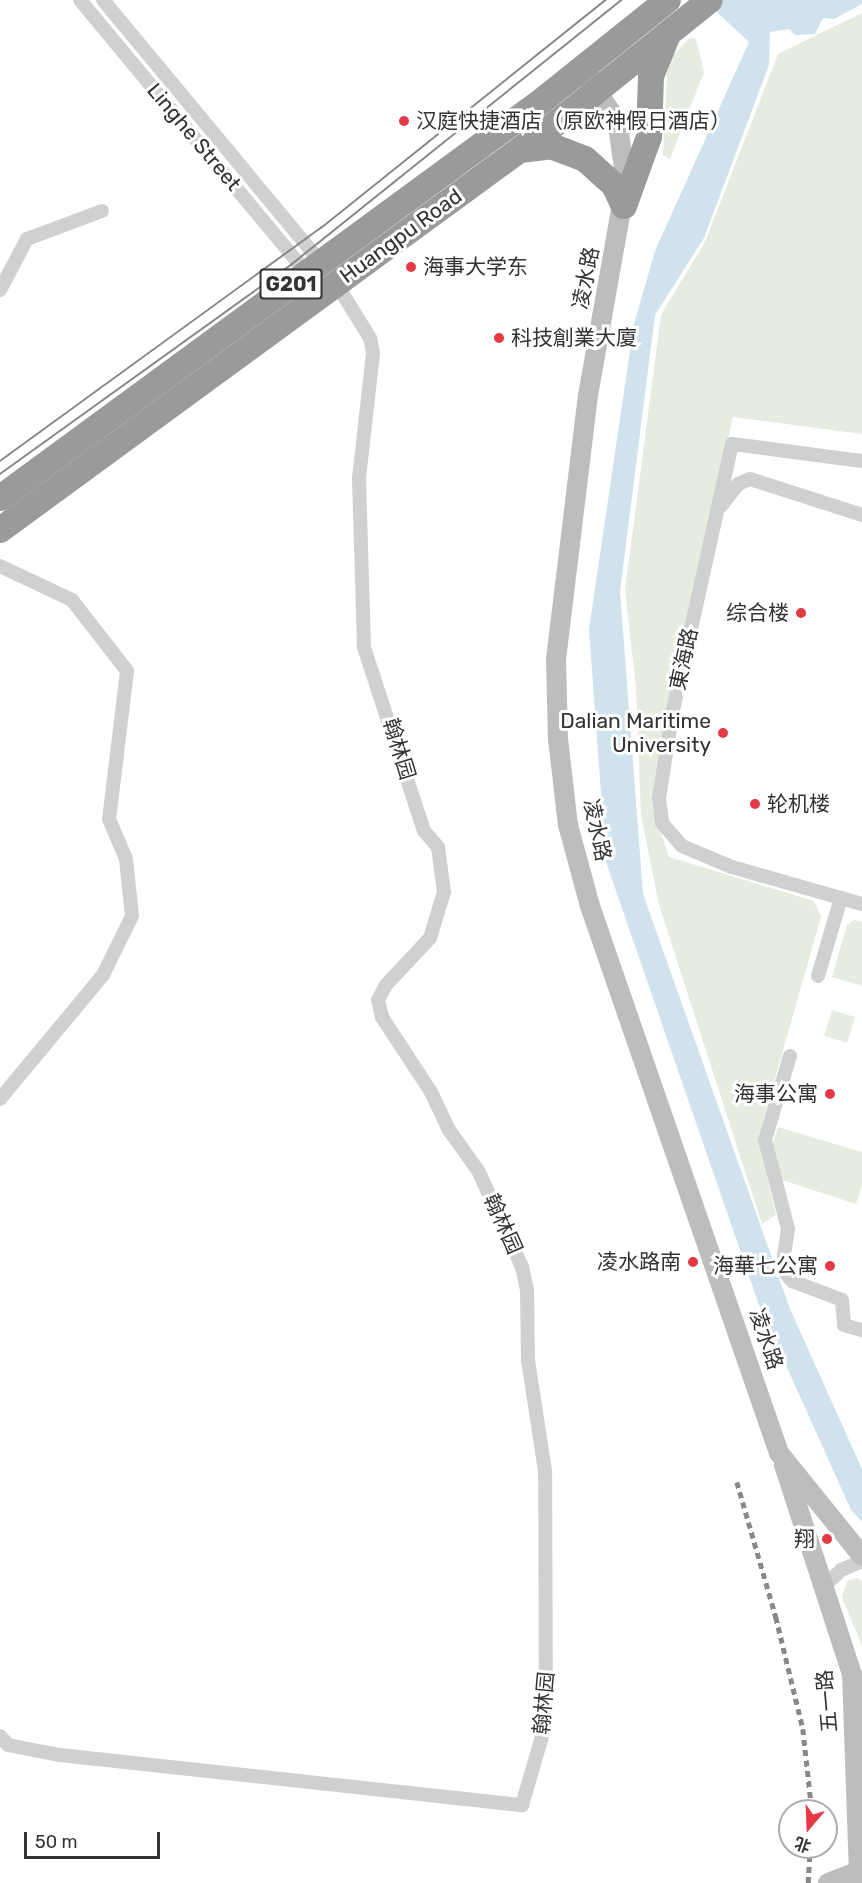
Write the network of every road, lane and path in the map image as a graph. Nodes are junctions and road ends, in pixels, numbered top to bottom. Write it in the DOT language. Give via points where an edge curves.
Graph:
graph roads {
  1 [pos="80,0"];
  2 [pos="103,0"];
  3 [pos="710,0"];
  4 [pos="665,2"];
  5 [pos="676,27"];
  6 [pos="581,69"];
  7 [pos="597,90"];
  8 [pos="517,151"];
  9 [pos="624,206"];
  10 [pos="102,210"];
  11 [pos="314,268"];
  12 [pos="336,283"];
  13 [pos="0,290"];
  14 [pos="862,461"];
  15 [pos="5,489"];
  16 [pos="38,502"];
  17 [pos="862,515"];
  18 [pos="715,519"];
  19 [pos="0,530"];
  20 [pos="0,566"];
  21 [pos="841,898"];
  22 [pos="862,904"];
  23 [pos="818,976"];
  24 [pos="790,1056"];
  25 [pos="0,1099"];
  26 [pos="862,1330"];
  27 [pos="780,1453"];
  28 [pos="862,1559"];
  29 [pos="824,1587"];
  30 [pos="857,1672"];
  31 [pos="862,1701"];
  32 [pos="0,1736"];
  33 [pos="859,1875"];
  34 [pos="828,1883"];
  1 -- 11 [label="street, Linghe Street"];
  2 -- 11 [label="street, Linghe Street"];
  3 -- 5 [label="highway, Huangpu Road / G201"];
  4 -- 6 [label="highway, Huangpu Road / G201"];
  5 -- 7 [label="highway, Huangpu Road / G201"];
  5 -- 9 [label="highway" via="654,62 649,137"];
  6 -- 7 [label="main road, 凌水路"];
  6 -- 11 [label="highway, Huangpu Road / G201"];
  7 -- 8 [label="highway, Huangpu Road / G201"];
  7 -- 9 [label="main road, 凌水路" via="611,112 623,150"];
  8 -- 9 [label="highway" via="551,146 585,159 614,185"];
  8 -- 12 [label="highway, Huangpu Road / G201"];
  9 -- 27 [label="main road, 凌水路" via="588,395 559,635 558,739 568,825 590,906"];
  10 -- 13 [label="street" via="27,238"];
  11 -- 15 [label="highway, Huangpu Road / G201"];
  12 -- 16 [label="highway, Huangpu Road / G201"];
  12 -- 32 [label="street, 翰林园" via="370,338 373,353 359,478 364,646 423,831 438,847 444,892 430,938 378,999 382,1017 431,1092 449,1130 479,1172 522,1267 527,1290 528,1360 544,1471 546,1723 522,1805 93,1757 8,1744"];
  14 -- 18 [label="street, 東海路" via="732,444"];
  15 -- 16 [label="street"];
  16 -- 19 [label="highway, Huangpu Road / G201"];
  17 -- 18 [label="street" via="750,479 731,491"];
  18 -- 21 [label="street, 東海路" via="673,710 659,798 662,823 682,846 732,867"];
  20 -- 25 [label="street" via="72,600 127,671 109,819 126,859 132,916 103,975"];
  21 -- 22 [label="street, 東海路"];
  21 -- 23 [label="street"];
  24 -- 26 [label="street" via="765,1140 788,1229 782,1269 792,1281 842,1300 844,1325"];
  27 -- 28 [label="main road, 凌水路"];
  27 -- 29 [label="main road, 五一路"];
  28 -- 29 [label="street" via="841,1570"];
  29 -- 30 [label="main road, 五一路"];
  30 -- 31 [label="street"];
  30 -- 33 [label="main road, 五一路"];
  33 -- 34 [label="main road"];
}
